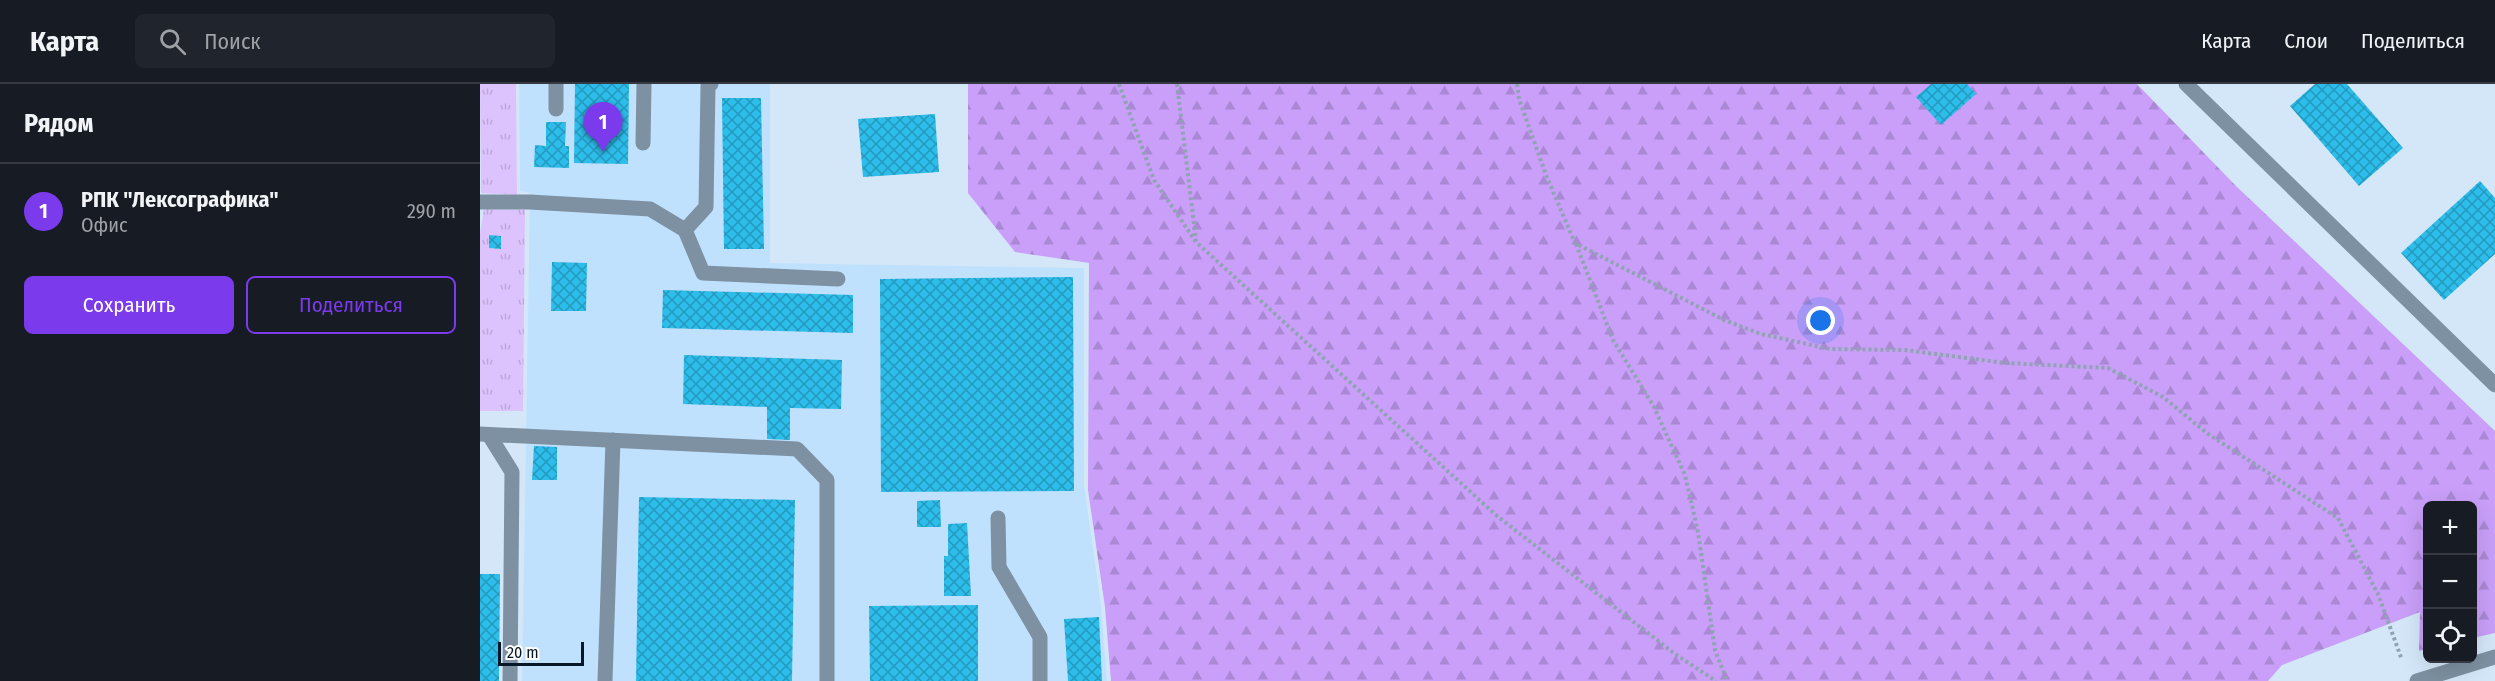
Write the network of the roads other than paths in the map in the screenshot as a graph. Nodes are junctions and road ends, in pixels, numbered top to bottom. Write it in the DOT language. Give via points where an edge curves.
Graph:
graph roads {
  1 [pos="556,84"];
  2 [pos="644,84"];
  3 [pos="711,84"];
  4 [pos="2186,84"];
  5 [pos="556,109"];
  6 [pos="643,143"];
  7 [pos="480,202"];
  8 [pos="685,230"];
  9 [pos="838,279"];
  10 [pos="2495,385"];
  11 [pos="485,434"];
  12 [pos="613,440"];
  13 [pos="998,518"];
  14 [pos="2495,657"];
  15 [pos="510,681"];
  16 [pos="605,681"];
  17 [pos="827,681"];
  18 [pos="1040,681"];
  19 [pos="2416,681"];
  1 -- 5 [label="street"];
  2 -- 6 [label="street"];
  3 -- 8 [label="street" via="706,207"];
  4 -- 10 [label="street"];
  7 -- 8 [label="street" via="650,209"];
  8 -- 9 [label="street" via="703,273"];
  11 -- 12 [label="street"];
  11 -- 15 [label="street" via="512,472"];
  12 -- 16 [label="street"];
  12 -- 17 [label="street" via="796,449 827,480"];
  13 -- 18 [label="street" via="999,567 1040,638"];
  14 -- 19 [label="street"];
}
